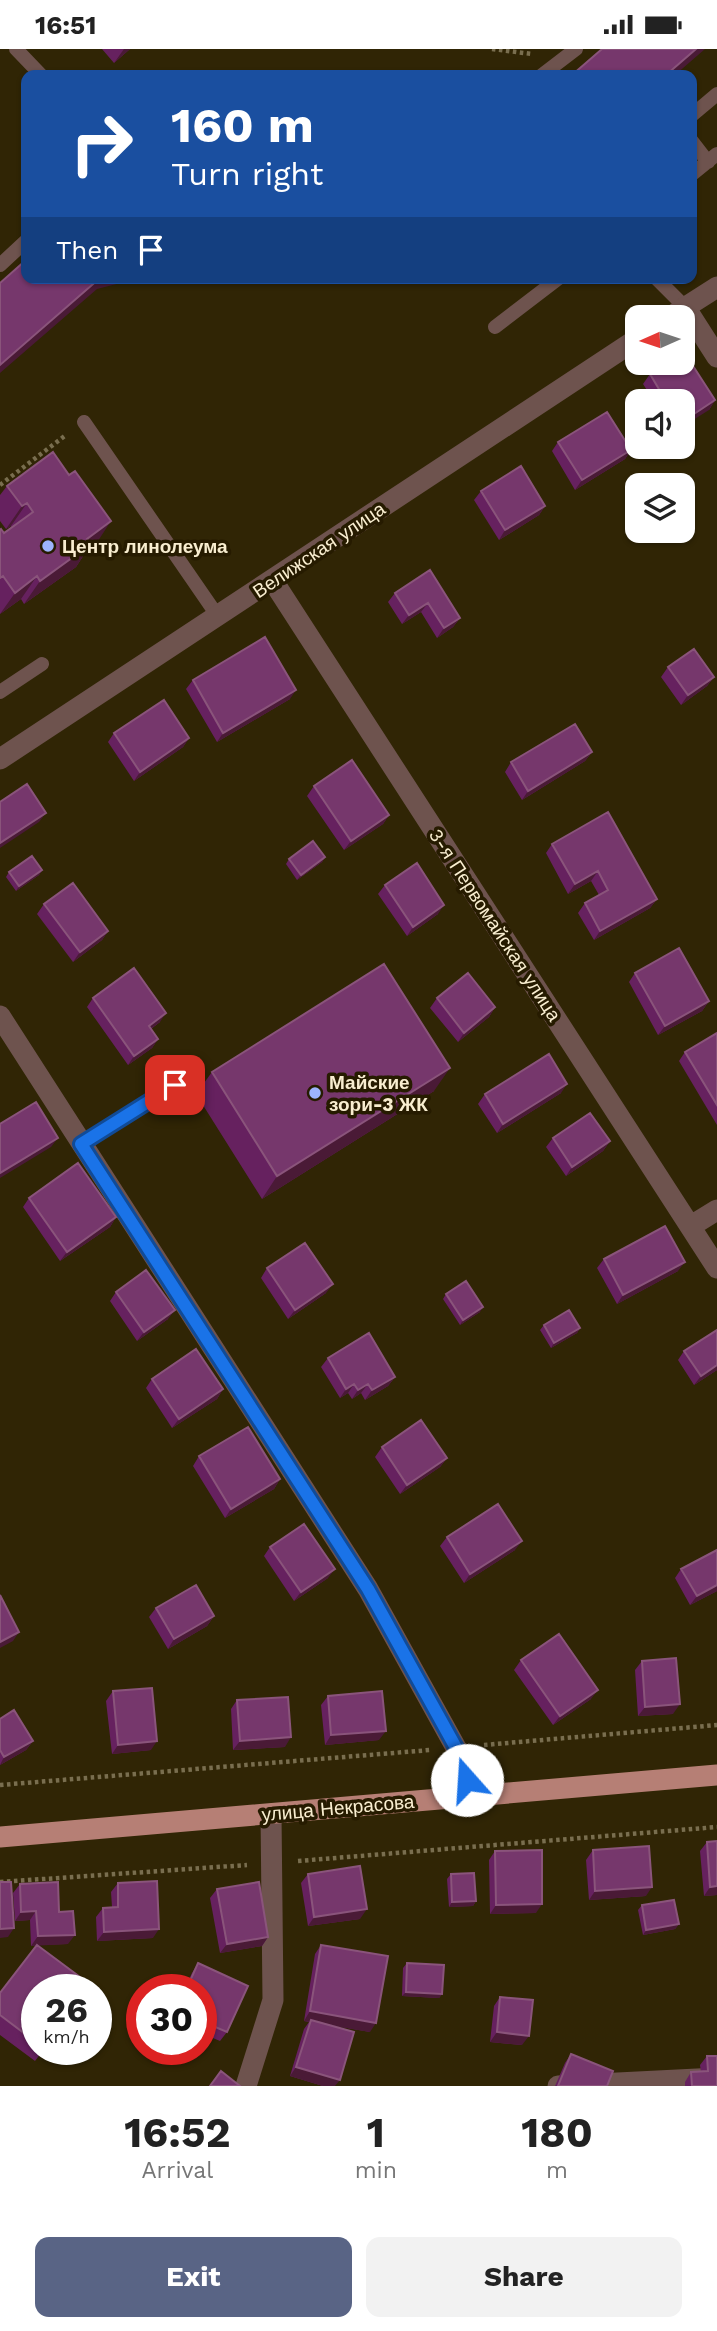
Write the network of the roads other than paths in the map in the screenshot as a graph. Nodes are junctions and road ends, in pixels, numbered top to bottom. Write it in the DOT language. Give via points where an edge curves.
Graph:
graph roads {
  1 [pos="16,49"];
  2 [pos="570,53"];
  3 [pos="36,70"];
  4 [pos="548,70"];
  5 [pos="717,94"];
  6 [pos="697,111"];
  7 [pos="697,145"];
  8 [pos="712,158"];
  9 [pos="697,170"];
  10 [pos="21,246"];
  11 [pos="0,265"];
  12 [pos="551,284"];
  13 [pos="660,284"];
  14 [pos="717,287"];
  15 [pos="673,305"];
  16 [pos="689,305"];
  17 [pos="495,327"];
  18 [pos="695,332"];
  19 [pos="625,347"];
  20 [pos="717,357"];
  21 [pos="83,422"];
  22 [pos="274,581"];
  23 [pos="219,618"];
  24 [pos="42,664"];
  25 [pos="0,692"];
  26 [pos="0,759"];
  27 [pos="0,1016"];
  28 [pos="175,1085"];
  29 [pos="81,1144"];
  30 [pos="717,1210"];
  31 [pos="691,1226"];
  32 [pos="717,1268"];
  33 [pos="717,1775"];
  34 [pos="470,1797"];
  35 [pos="271,1814"];
  36 [pos="0,1837"];
  37 [pos="717,2078"];
  38 [pos="247,2086"];
  39 [pos="558,2086"];
  1 -- 3 [label="lane"];
  2 -- 4 [label="lane"];
  5 -- 6 [label="lane"];
  7 -- 8 [label="lane"];
  8 -- 9 [label="lane"];
  10 -- 11 [label="lane"];
  12 -- 17 [label="lane"];
  13 -- 15 [label="lane"];
  14 -- 16 [label="street"];
  18 -- 20 [label="street"];
  19 -- 22 [label="street, Велижская улица"];
  21 -- 23 [label="lane"];
  22 -- 23 [label="street, Велижская улица"];
  22 -- 31 [label="street, 3-я Первомайская улица"];
  23 -- 26 [label="street, Велижская улица"];
  24 -- 25 [label="lane"];
  27 -- 29 [label="street"];
  28 -- 29 [label="lane"];
  29 -- 34 [label="street" via="368,1589 465,1764"];
  30 -- 31 [label="street"];
  31 -- 32 [label="street, 3-я Первомайская улица"];
  33 -- 34 [label="main road, улица Некрасова"];
  34 -- 35 [label="main road, улица Некрасова"];
  35 -- 36 [label="main road, улица Некрасова"];
  35 -- 38 [label="street" via="274,2000"];
  37 -- 39 [label="street"];
}
